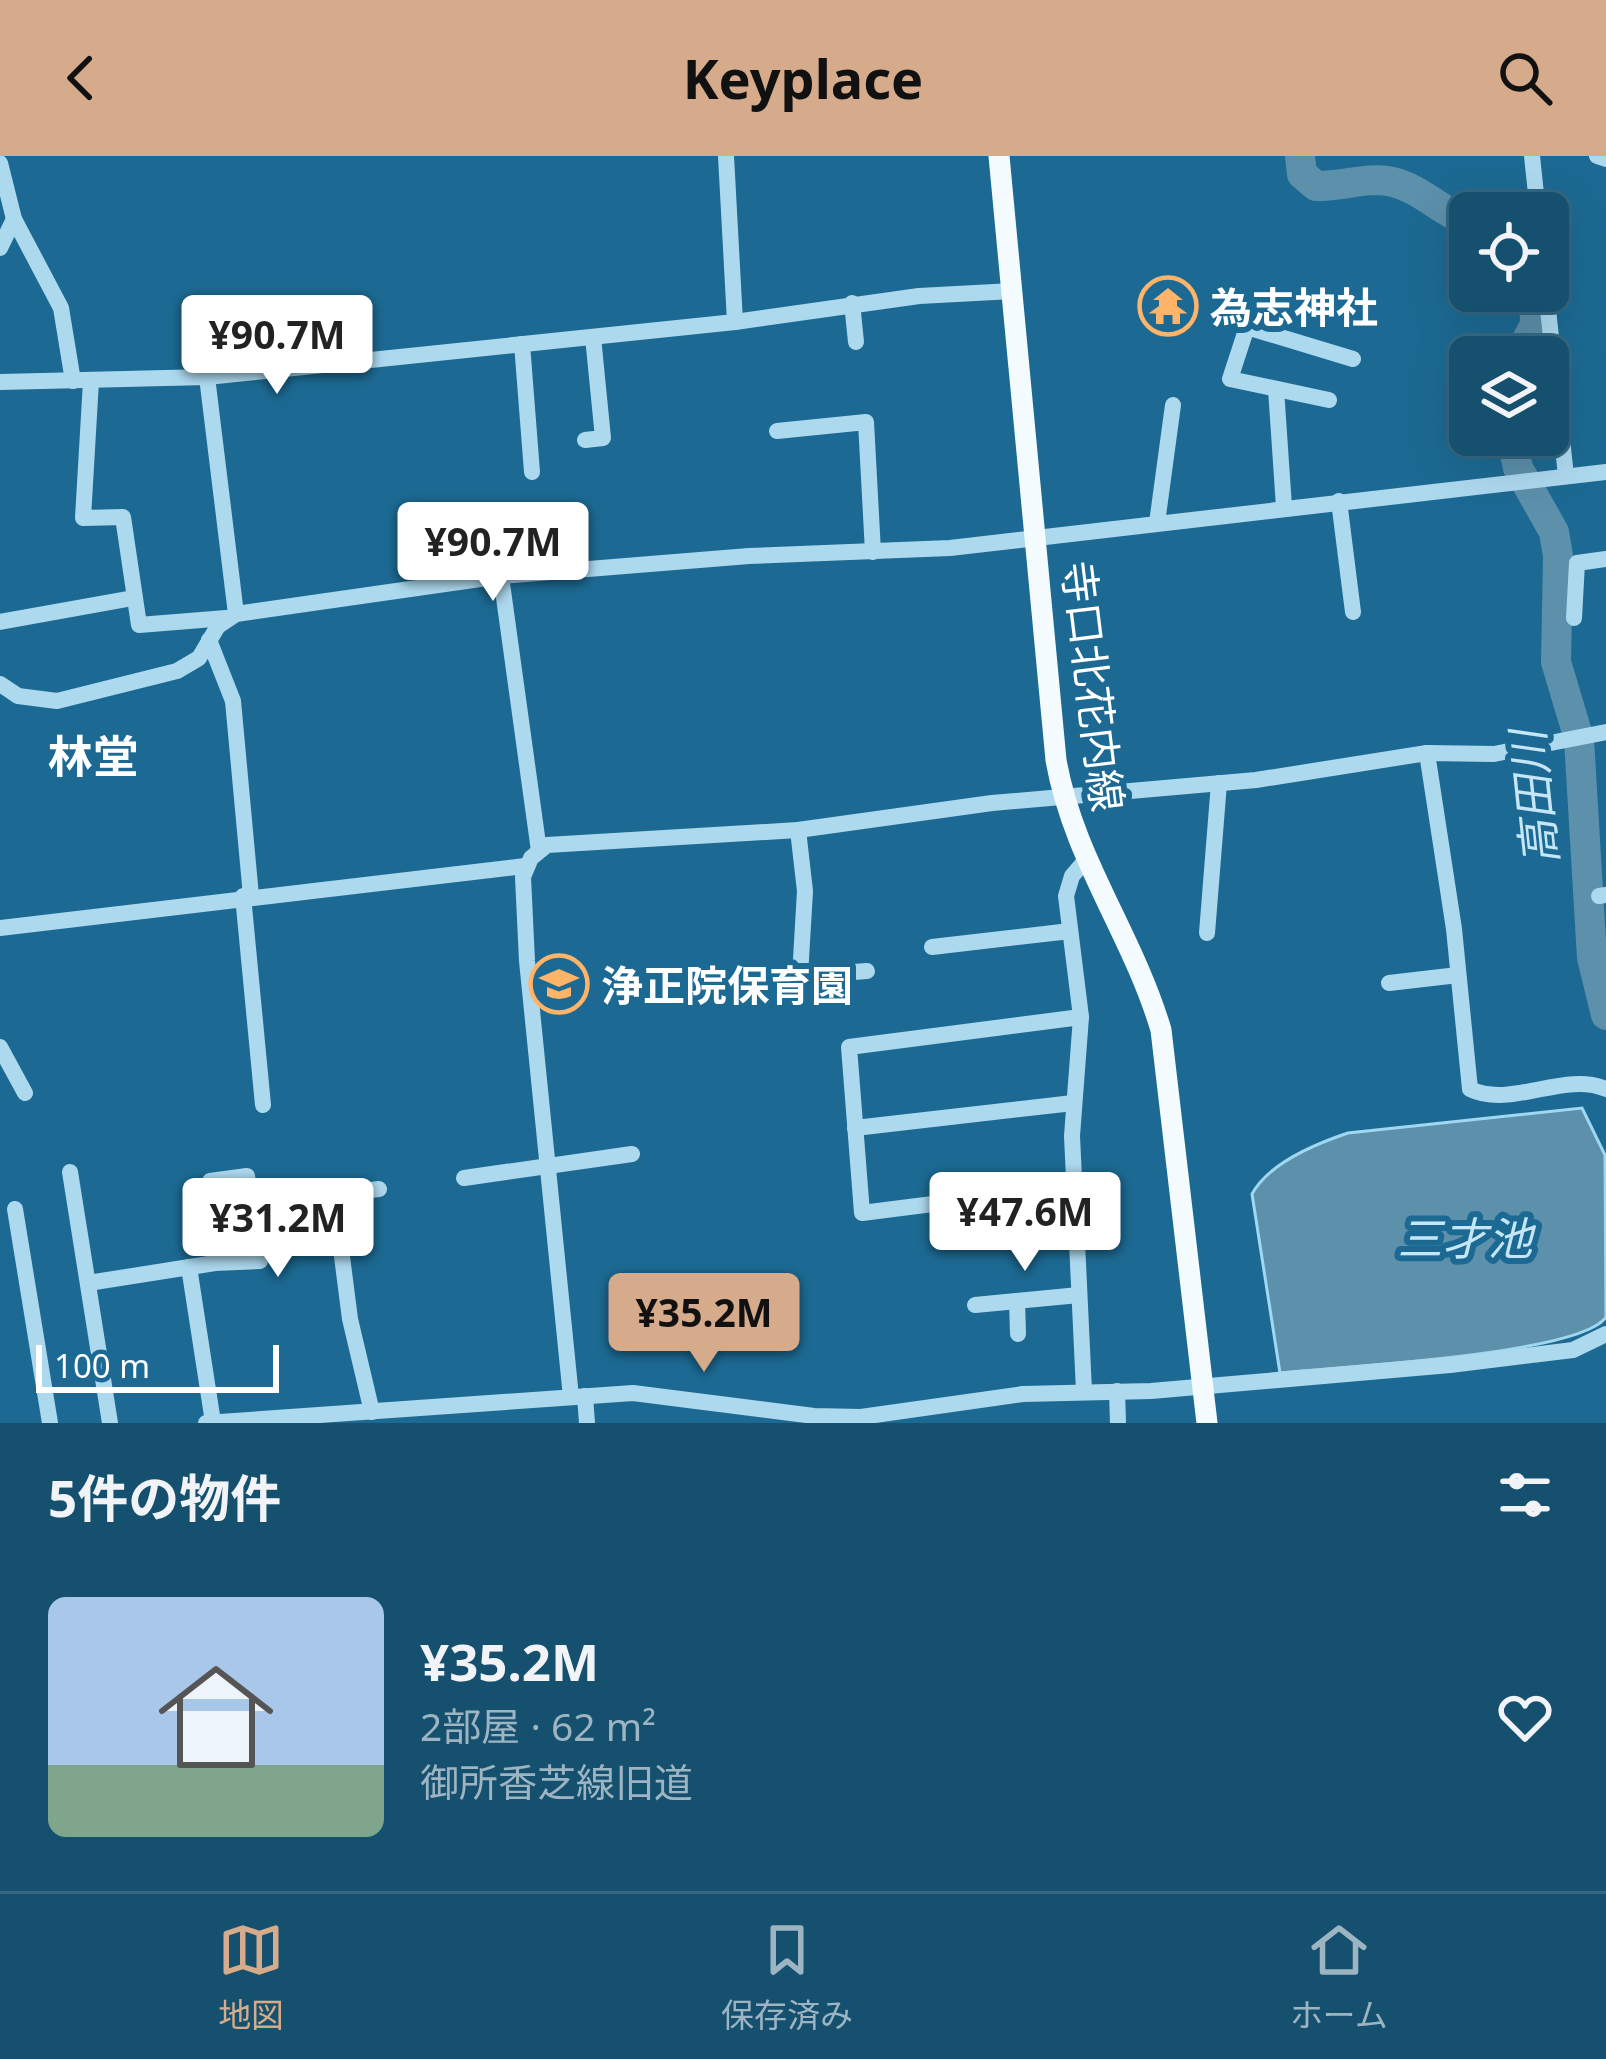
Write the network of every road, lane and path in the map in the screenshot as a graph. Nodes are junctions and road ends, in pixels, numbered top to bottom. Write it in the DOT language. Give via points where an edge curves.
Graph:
graph roads {
  1 [pos="726,156"];
  2 [pos="999,156"];
  3 [pos="1532,156"];
  4 [pos="1597,156"];
  5 [pos="1606,159"];
  6 [pos="0,163"];
  7 [pos="1536,192"];
  8 [pos="14,219"];
  9 [pos="0,248"];
  10 [pos="1013,291"];
  11 [pos="852,303"];
  12 [pos="1548,312"];
  13 [pos="735,322"];
  14 [pos="592,337"];
  15 [pos="856,342"];
  16 [pos="522,344"];
  17 [pos="1353,359"];
  18 [pos="207,377"];
  19 [pos="82,381"];
  20 [pos="0,382"];
  21 [pos="1276,389"];
  22 [pos="1329,400"];
  23 [pos="1173,405"];
  24 [pos="777,431"];
  25 [pos="585,440"];
  26 [pos="532,472"];
  27 [pos="1606,472"];
  28 [pos="1566,476"];
  29 [pos="1339,501"];
  30 [pos="1284,508"];
  31 [pos="1156,524"];
  32 [pos="1036,538"];
  33 [pos="873,552"];
  34 [pos="1606,559"];
  35 [pos="501,576"];
  36 [pos="134,598"];
  37 [pos="1353,612"];
  38 [pos="231,616"];
  39 [pos="1574,618"];
  40 [pos="0,622"];
  41 [pos="209,640"];
  42 [pos="0,684"];
  43 [pos="1603,732"];
  44 [pos="1427,753"];
  45 [pos="1219,783"];
  46 [pos="1062,797"];
  47 [pos="798,830"];
  48 [pos="538,851"];
  49 [pos="1085,861"];
  50 [pos="525,866"];
  51 [pos="247,896"];
  52 [pos="0,928"];
  53 [pos="1070,931"];
  54 [pos="1207,933"];
  55 [pos="932,947"];
  56 [pos="867,971"];
  57 [pos="1458,976"];
  58 [pos="1389,983"];
  59 [pos="1081,1017"];
  60 [pos="0,1047"];
  61 [pos="1606,1089"];
  62 [pos="25,1093"];
  63 [pos="1072,1103"];
  64 [pos="263,1105"];
  65 [pos="855,1128"];
  66 [pos="632,1154"];
  67 [pos="547,1166"];
  68 [pos="70,1172"];
  69 [pos="464,1178"];
  70 [pos="210,1181"];
  71 [pos="1074,1186"];
  72 [pos="379,1189"];
  73 [pos="334,1194"];
  74 [pos="252,1205"];
  75 [pos="15,1209"];
  76 [pos="189,1267"];
  77 [pos="88,1283"];
  78 [pos="1079,1295"];
  79 [pos="1017,1301"];
  80 [pos="975,1304"];
  81 [pos="1018,1334"];
  82 [pos="1606,1334"];
  83 [pos="1203,1386"];
  84 [pos="1084,1391"];
  85 [pos="1117,1391"];
  86 [pos="578,1396"];
  87 [pos="372,1412"];
  88 [pos="836,1420"];
  89 [pos="50,1423"];
  90 [pos="110,1423"];
  91 [pos="210,1423"];
  92 [pos="586,1423"];
  93 [pos="1118,1423"];
  94 [pos="1207,1423"];
  1 -- 13 [label="street"];
  2 -- 10 [label="main road, 寺口北花内線"];
  3 -- 7 [label="street"];
  4 -- 5 [label="street"];
  6 -- 8 [label="street"];
  8 -- 9 [label="street"];
  8 -- 19 [label="street" via="61,308"];
  10 -- 11 [label="street"];
  10 -- 32 [label="main road, 寺口北花内線"];
  11 -- 13 [label="street"];
  11 -- 15 [label="street"];
  12 -- 28 [label="street"];
  13 -- 14 [label="street"];
  14 -- 16 [label="street"];
  14 -- 25 [label="street" via="603,438"];
  16 -- 18 [label="street"];
  16 -- 26 [label="street"];
  17 -- 21 [label="street" via="1247,328 1230,379"];
  18 -- 19 [label="street"];
  18 -- 38 [label="street"];
  19 -- 20 [label="street"];
  19 -- 36 [label="street" via="83,518 123,517"];
  21 -- 22 [label="street"];
  21 -- 30 [label="street"];
  23 -- 31 [label="street"];
  24 -- 33 [label="street" via="866,422"];
  27 -- 28 [label="street"];
  28 -- 29 [label="street"];
  29 -- 30 [label="street"];
  29 -- 37 [label="street"];
  30 -- 31 [label="street"];
  31 -- 32 [label="street"];
  32 -- 33 [label="street"];
  32 -- 46 [label="main road, 寺口北花内線"];
  33 -- 35 [label="street"];
  34 -- 39 [label="street" via="1577,563"];
  35 -- 38 [label="street"];
  35 -- 48 [label="street"];
  36 -- 38 [label="street" via="139,625"];
  36 -- 40 [label="street"];
  38 -- 41 [label="street"];
  41 -- 42 [label="street" via="177,671 79,698 35,700"];
  41 -- 51 [label="street" via="233,701"];
  43 -- 44 [label="street" via="1494,754"];
  44 -- 45 [label="street"];
  44 -- 57 [label="street"];
  45 -- 46 [label="street"];
  45 -- 54 [label="street"];
  46 -- 47 [label="street"];
  46 -- 49 [label="main road, 寺口北花内線"];
  47 -- 48 [label="street" via="571,840"];
  47 -- 56 [label="street" via="805,891 800,976"];
  48 -- 50 [label="street"];
  49 -- 53 [label="street" via="1067,885"];
  49 -- 83 [label="main road, 寺口北花内線" via="1161,1030"];
  50 -- 51 [label="street"];
  50 -- 67 [label="street"];
  51 -- 52 [label="street"];
  51 -- 64 [label="street"];
  53 -- 55 [label="street"];
  53 -- 59 [label="street"];
  57 -- 58 [label="street"];
  57 -- 61 [label="street" via="1470,1089"];
  59 -- 63 [label="street"];
  59 -- 65 [label="street" via="849,1047"];
  60 -- 62 [label="street"];
  63 -- 65 [label="street"];
  63 -- 71 [label="street"];
  65 -- 71 [label="street" via="862,1213"];
  66 -- 67 [label="street"];
  67 -- 69 [label="street"];
  67 -- 86 [label="street"];
  68 -- 77 [label="street"];
  70 -- 74 [label="street" via="247,1176"];
  71 -- 78 [label="street"];
  72 -- 73 [label="street"];
  73 -- 74 [label="street"];
  73 -- 87 [label="street"];
  74 -- 76 [label="street" via="260,1261"];
  75 -- 89 [label="street"];
  76 -- 77 [label="street"];
  76 -- 91 [label="street"];
  77 -- 90 [label="street"];
  78 -- 79 [label="street"];
  78 -- 84 [label="street"];
  79 -- 80 [label="street"];
  79 -- 81 [label="street"];
  82 -- 83 [label="street" via="1556,1353"];
  83 -- 85 [label="street"];
  83 -- 94 [label="main road, 寺口北花内線"];
  84 -- 85 [label="street"];
  84 -- 88 [label="street"];
  85 -- 93 [label="street"];
  86 -- 87 [label="street"];
  86 -- 88 [label="street" via="658,1395"];
  86 -- 92 [label="street"];
  87 -- 91 [label="street"];
}
